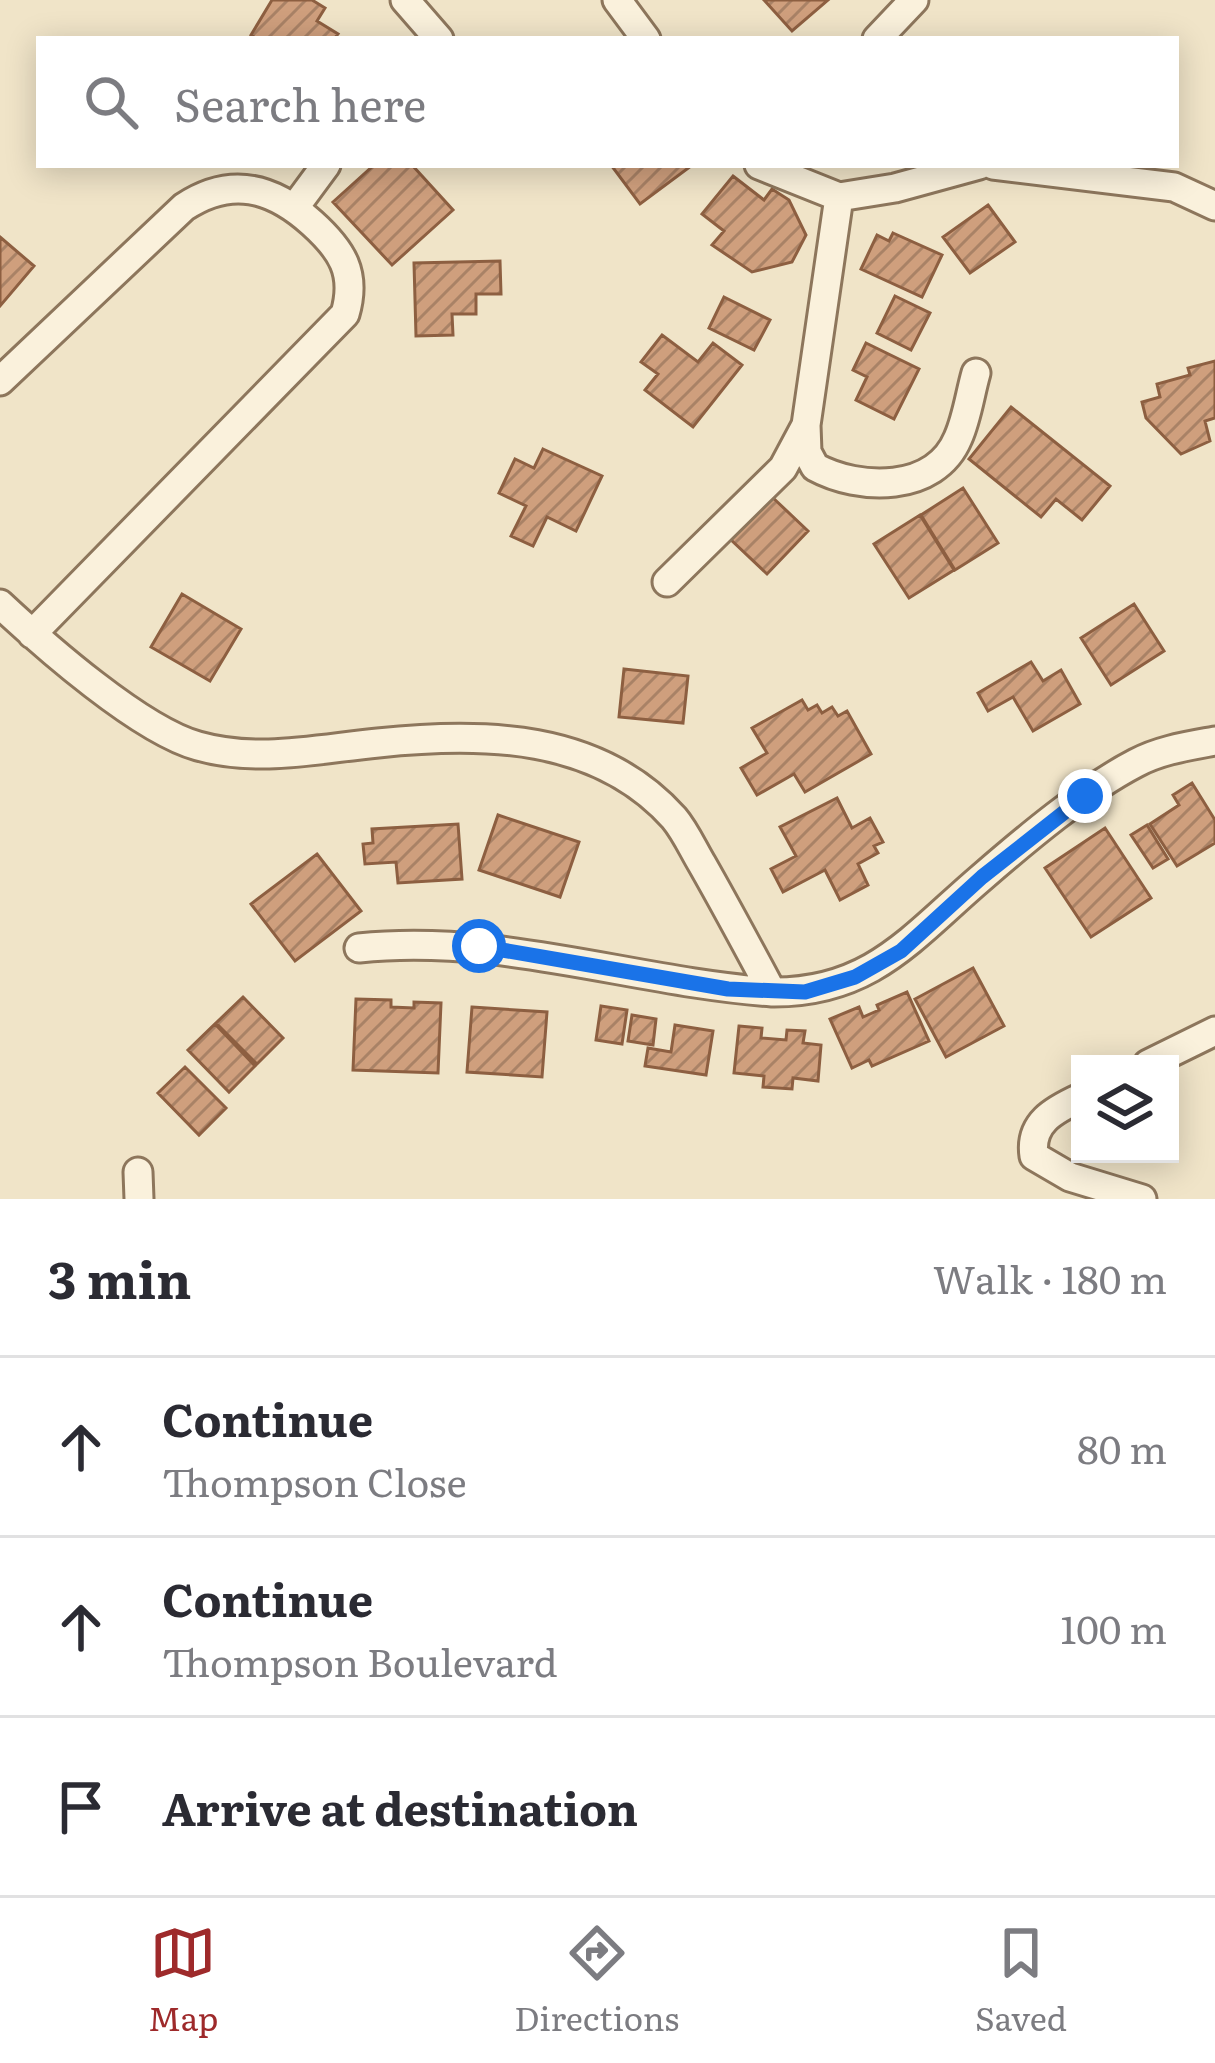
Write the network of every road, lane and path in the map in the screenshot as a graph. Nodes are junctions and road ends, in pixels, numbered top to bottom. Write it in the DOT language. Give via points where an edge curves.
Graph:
graph roads {
  1 [pos="405,0"];
  2 [pos="617,0"];
  3 [pos="914,0"];
  4 [pos="427,35"];
  5 [pos="644,36"];
  6 [pos="880,36"];
  7 [pos="324,168"];
  8 [pos="767,168"];
  9 [pos="968,168"];
  10 [pos="1017,168"];
  11 [pos="839,196"];
  12 [pos="1215,206"];
  13 [pos="295,208"];
  14 [pos="976,373"];
  15 [pos="0,381"];
  16 [pos="806,425"];
  17 [pos="667,582"];
  18 [pos="0,604"];
  19 [pos="32,634"];
  20 [pos="1215,741"];
  21 [pos="359,948"];
  22 [pos="772,992"];
  23 [pos="1215,1031"];
  24 [pos="1166,1055"];
  25 [pos="1071,1103"];
  26 [pos="1142,1199"];
  1 -- 4 [label="street"];
  2 -- 5 [label="street"];
  3 -- 6 [label="street"];
  7 -- 13 [label="street"];
  8 -- 11 [label="street"];
  9 -- 11 [label="street"];
  10 -- 12 [label="street" via="1174,188"];
  11 -- 16 [label="street"];
  13 -- 15 [label="street" via="264,190 203,195"];
  13 -- 19 [label="street" via="345,259 345,314"];
  14 -- 16 [label="street" via="957,440 926,473 858,484 814,467"];
  16 -- 17 [label="street" via="783,468"];
  18 -- 19 [label="street"];
  19 -- 22 [label="street" via="150,724 193,745 282,755 469,735 592,759 639,784 677,820"];
  20 -- 22 [label="street" via="1137,762 982,877 901,951 805,992"];
  21 -- 22 [label="street" via="479,946"];
  23 -- 24 [label="street"];
  25 -- 26 [label="street" via="1038,1127 1034,1156 1070,1178"];
}
